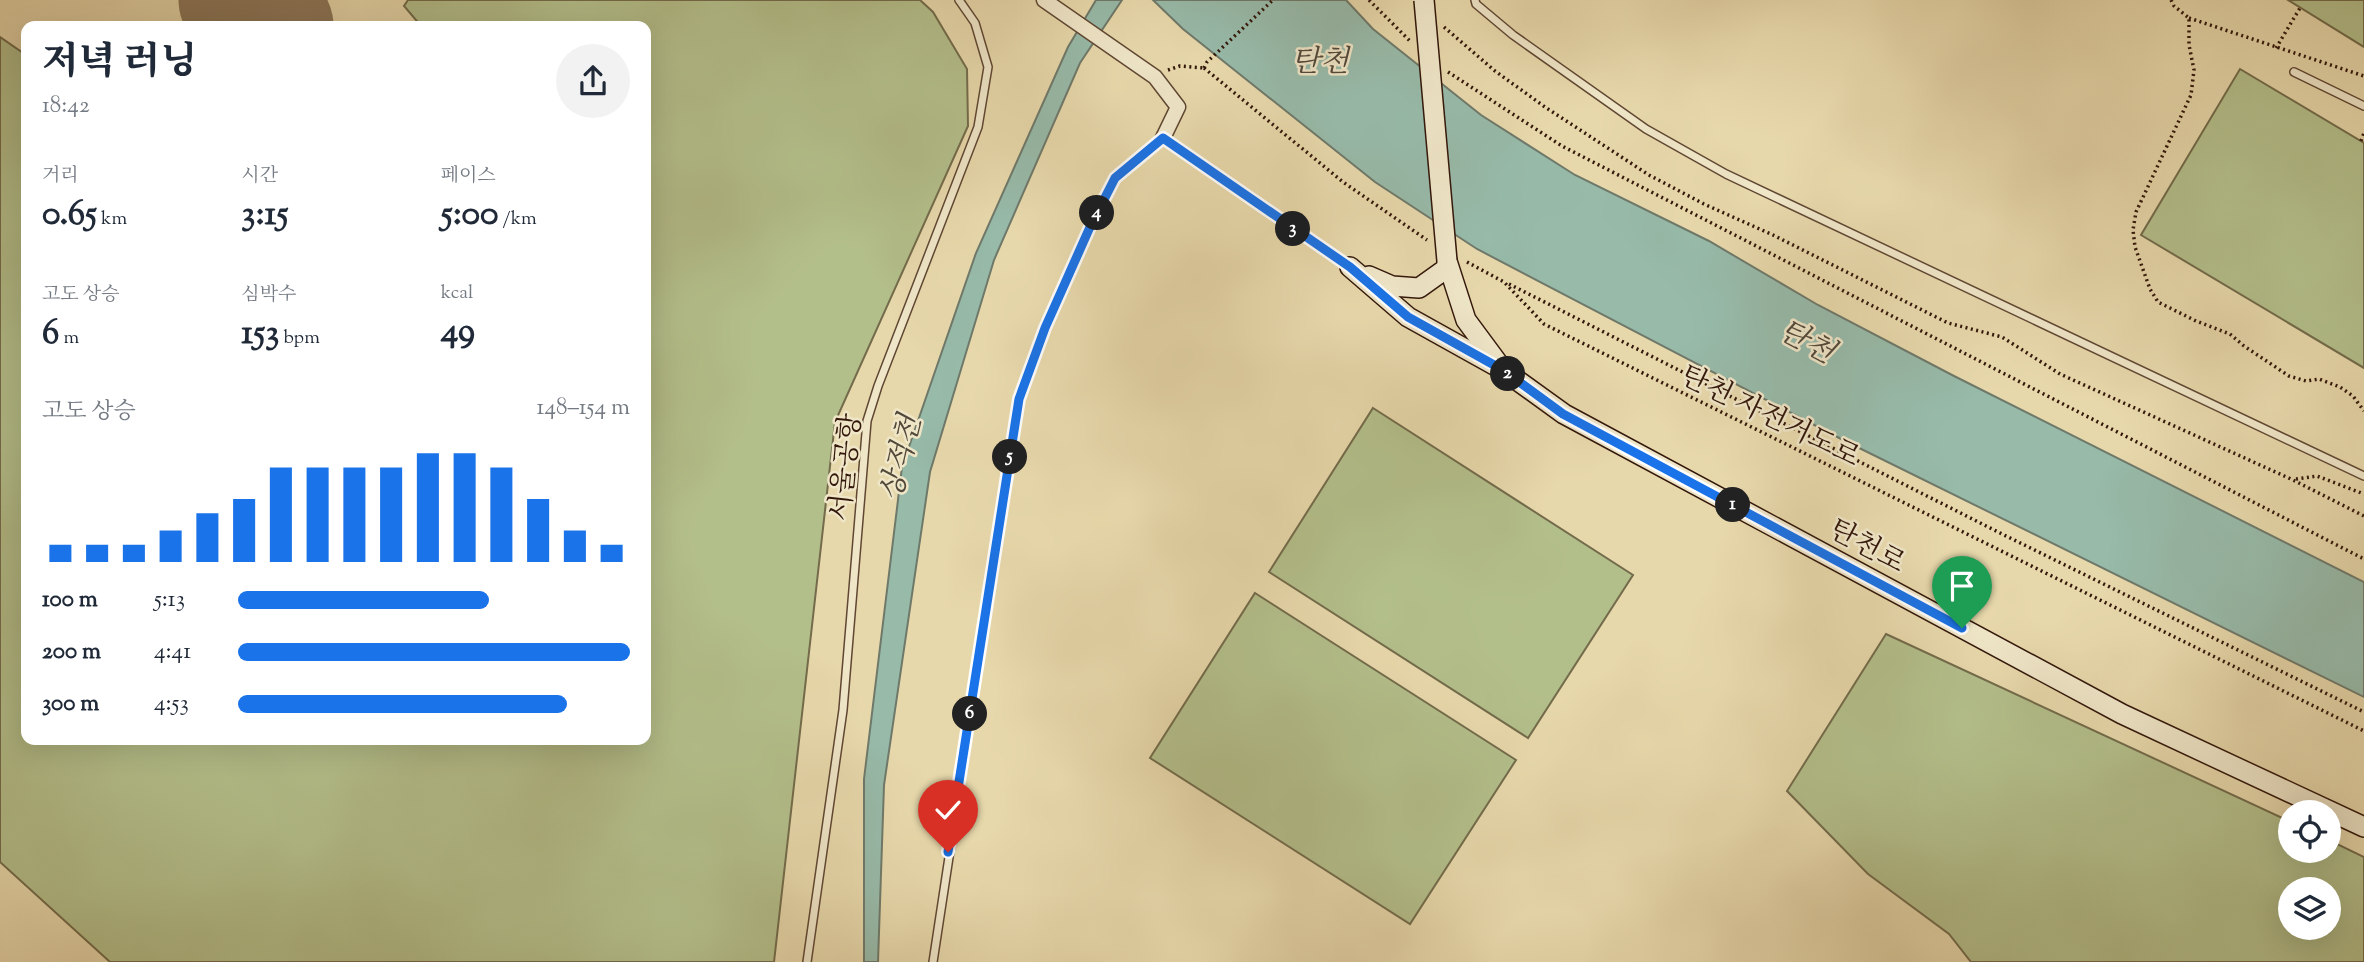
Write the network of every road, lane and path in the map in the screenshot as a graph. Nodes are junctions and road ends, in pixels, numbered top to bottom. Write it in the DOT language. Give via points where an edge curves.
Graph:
graph roads {
  1 [pos="959,0"];
  2 [pos="1044,0"];
  3 [pos="1273,0"];
  4 [pos="1369,0"];
  5 [pos="1424,0"];
  6 [pos="1475,0"];
  7 [pos="2171,0"];
  8 [pos="2301,8"];
  9 [pos="2189,18"];
  10 [pos="1437,22"];
  11 [pos="1415,47"];
  12 [pos="2276,48"];
  13 [pos="1204,68"];
  14 [pos="1447,71"];
  15 [pos="2294,72"];
  16 [pos="2364,76"];
  17 [pos="1155,77"];
  18 [pos="2364,106"];
  19 [pos="2364,133"];
  20 [pos="1163,138"];
  21 [pos="2361,141"];
  22 [pos="1432,243"];
  23 [pos="1450,262"];
  24 [pos="1350,267"];
  25 [pos="1504,282"];
  26 [pos="1503,370"];
  27 [pos="2364,411"];
  28 [pos="2364,476"];
  29 [pos="2293,480"];
  30 [pos="2364,494"];
  31 [pos="2364,516"];
  32 [pos="2364,559"];
  33 [pos="2364,712"];
  34 [pos="2364,731"];
  35 [pos="2364,827"];
  36 [pos="807,962"];
  37 [pos="933,962"];
  1 -- 36 [label="lane, 서울공항" via="975,23 988,68 978,127 867,421 844,710"];
  2 -- 17 [label="street"];
  3 -- 13 [label="path"];
  4 -- 11 [label="path"];
  5 -- 23 [label="main road, 탄천로, bridge"];
  6 -- 28 [label="lane" via="1513,35 1646,130 1726,174"];
  7 -- 9 [label="path"];
  8 -- 12 [label="path"];
  9 -- 12 [label="path"];
  9 -- 27 [label="path" via="2194,70 2191,95 2136,212 2133,230 2150,289 2158,302 2230,334 2289,376 2340,387"];
  10 -- 29 [label="path" via="1495,71 1649,175 1948,323 2002,337 2060,374"];
  12 -- 16 [label="path"];
  13 -- 17 [label="path" via="1181,66"];
  13 -- 22 [label="path" via="1343,182"];
  14 -- 32 [label="path" via="1562,145"];
  15 -- 18 [label="lane"];
  17 -- 20 [label="street" via="1178,107"];
  19 -- 21 [label="path"];
  20 -- 24 [label="lane"];
  20 -- 37 [label="lane" via="1115,178 1045,328 1019,399"];
  23 -- 24 [label="main road" via="1419,288 1392,286"];
  23 -- 25 [label="path, 탄천 자전거도로"];
  23 -- 26 [label="main road, 탄천로" via="1466,320"];
  24 -- 26 [label="main road" via="1408,317"];
  25 -- 33 [label="path"];
  25 -- 34 [label="path, 탄천 자전거도로" via="1544,324"];
  26 -- 35 [label="main road, 탄천로" via="1563,414 2122,714"];
  29 -- 30 [label="path" via="2317,476"];
  29 -- 31 [label="path"];
}
